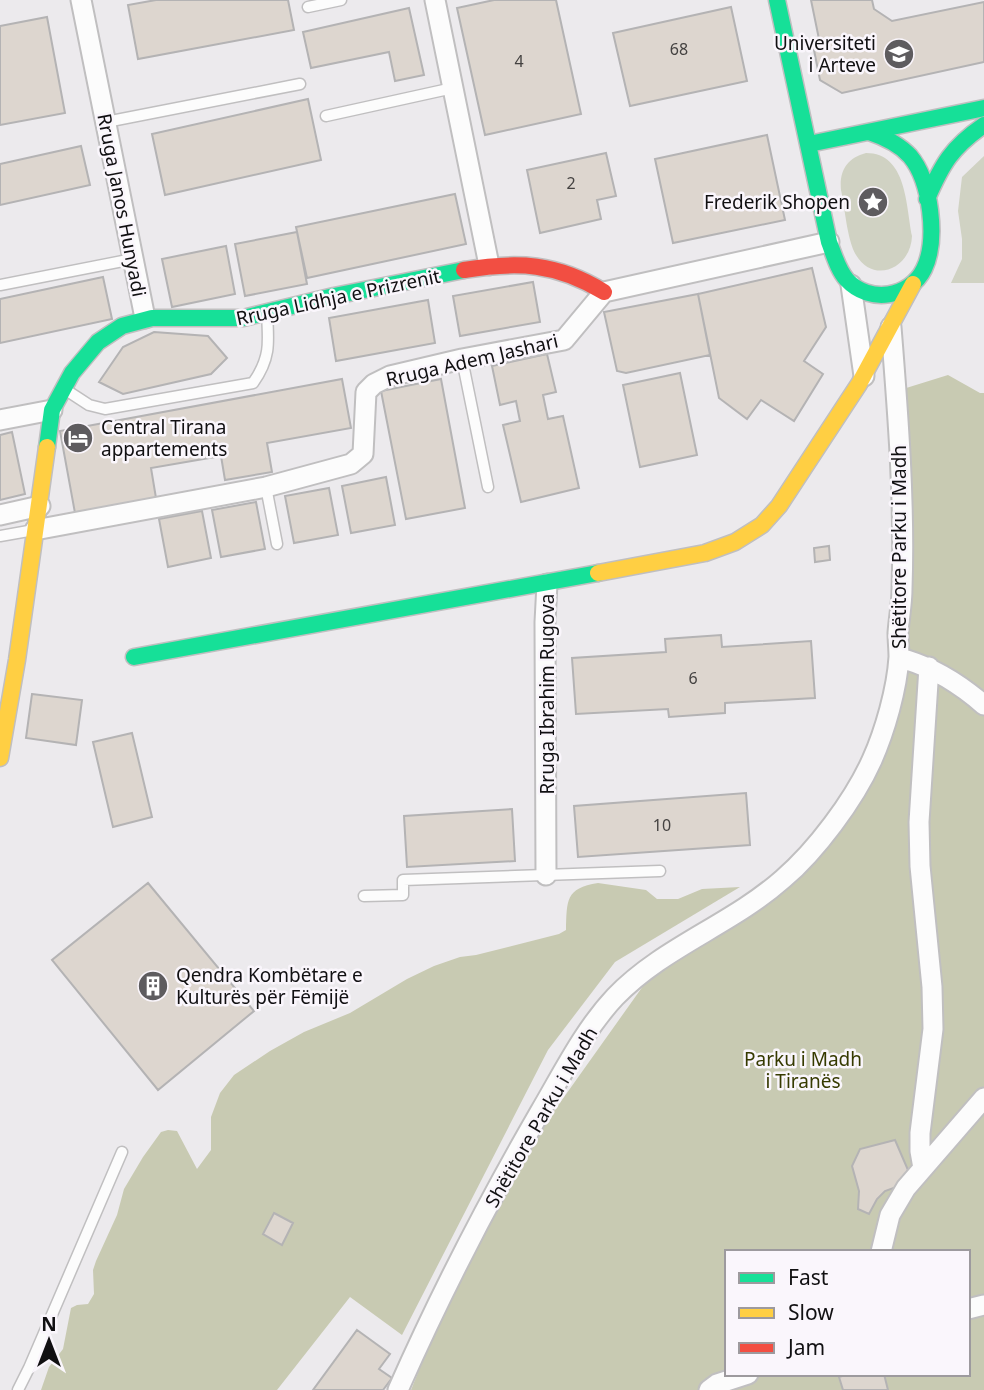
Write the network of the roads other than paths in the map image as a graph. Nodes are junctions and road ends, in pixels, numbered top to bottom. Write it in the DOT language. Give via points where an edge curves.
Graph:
graph roads {
  1 [pos="81,0"];
  2 [pos="341,0"];
  3 [pos="435,0"];
  4 [pos="777,0"];
  5 [pos="308,7"];
  6 [pos="300,84"];
  7 [pos="453,88"];
  8 [pos="984,108"];
  9 [pos="326,116"];
  10 [pos="106,122"];
  11 [pos="984,125"];
  12 [pos="869,132"];
  13 [pos="810,144"];
  14 [pos="927,199"];
  15 [pos="829,242"];
  16 [pos="133,259"];
  17 [pos="489,265"];
  18 [pos="913,284"];
  19 [pos="0,285"];
  20 [pos="851,285"];
  21 [pos="604,292"];
  22 [pos="267,313"];
  23 [pos="145,318"];
  24 [pos="891,323"];
  25 [pos="462,359"];
  26 [pos="864,376"];
  27 [pos="63,388"];
  28 [pos="52,410"];
  29 [pos="0,420"];
  30 [pos="266,487"];
  31 [pos="488,487"];
  32 [pos="40,506"];
  33 [pos="0,515"];
  34 [pos="35,530"];
  35 [pos="0,536"];
  36 [pos="277,544"];
  37 [pos="547,584"];
  38 [pos="134,657"];
  39 [pos="906,660"];
  40 [pos="929,667"];
  41 [pos="984,705"];
  42 [pos="0,758"];
  43 [pos="660,871"];
  44 [pos="546,875"];
  45 [pos="364,896"];
  46 [pos="984,1098"];
  47 [pos="122,1152"];
  48 [pos="923,1168"];
  49 [pos="881,1250"];
  50 [pos="742,1376"];
  51 [pos="18,1390"];
  52 [pos="398,1390"];
  53 [pos="709,1390"];
  1 -- 10 [label="street, Rruga Janos Hunyadi"];
  2 -- 5 [label="lane"];
  3 -- 7 [label="street"];
  4 -- 13 [label="street"];
  6 -- 10 [label="lane"];
  7 -- 9 [label="lane"];
  7 -- 17 [label="street"];
  8 -- 12 [label="street"];
  10 -- 16 [label="street, Rruga Janos Hunyadi"];
  11 -- 14 [label="street" via="950,151"];
  12 -- 13 [label="street"];
  12 -- 14 [label="street" via="913,159"];
  13 -- 15 [label="street"];
  14 -- 18 [label="street" via="930,251"];
  15 -- 20 [label="street"];
  15 -- 21 [label="street"];
  16 -- 19 [label="lane"];
  16 -- 23 [label="street, Rruga Janos Hunyadi"];
  17 -- 21 [label="street, Rruga Lidhja e Prizrenit" via="540,266 580,276"];
  17 -- 22 [label="street, Rruga Lidhja e Prizrenit"];
  18 -- 20 [label="street" via="884,296"];
  18 -- 24 [label="street, Rruga Ibrahim Rugova"];
  20 -- 26 [label="street"];
  21 -- 25 [label="street, Rruga Adem Jashari" via="564,340"];
  22 -- 23 [label="street, Rruga Lidhja e Prizrenit" via="210,321"];
  22 -- 27 [label="lane" via="269,348 253,383 105,409 89,405"];
  23 -- 27 [label="street, Rruga Janos Hunyadi" via="99,340 83,355"];
  24 -- 26 [label="street, Rruga Ibrahim Rugova"];
  24 -- 52 [label="street, Shëtitore Parku i Madh" via="902,590 893,697 872,760 837,818 798,865 740,912 648,968 614,998 591,1027 461,1257"];
  25 -- 30 [label="street, Rruga Adem Jashari" via="374,384 366,392 363,454 351,464"];
  25 -- 31 [label="lane"];
  26 -- 37 [label="street, Rruga Ibrahim Rugova" via="765,523 743,538 715,551"];
  27 -- 28 [label="street, Rruga Janos Hunyadi"];
  28 -- 29 [label="street"];
  28 -- 32 [label="street, Rruga Janos Hunyadi"];
  30 -- 34 [label="street, Rruga Adem Jashari"];
  30 -- 36 [label="lane"];
  32 -- 33 [label="street"];
  32 -- 34 [label="street, Rruga Janos Hunyadi"];
  34 -- 35 [label="lane"];
  34 -- 42 [label="street, Rruga Janos Hunyadi"];
  37 -- 38 [label="street"];
  37 -- 44 [label="street, Rruga Ibrahim Rugova"];
  39 -- 40 [label="street"];
  40 -- 41 [label="street"];
  40 -- 48 [label="street" via="919,822 933,1030 920,1133"];
  43 -- 44 [label="lane"];
  44 -- 45 [label="lane" via="403,880 403,895"];
  46 -- 48 [label="street"];
  47 -- 51 [label="lane"];
  48 -- 49 [label="street" via="890,1215"];
  50 -- 53 [label="street"];
}
